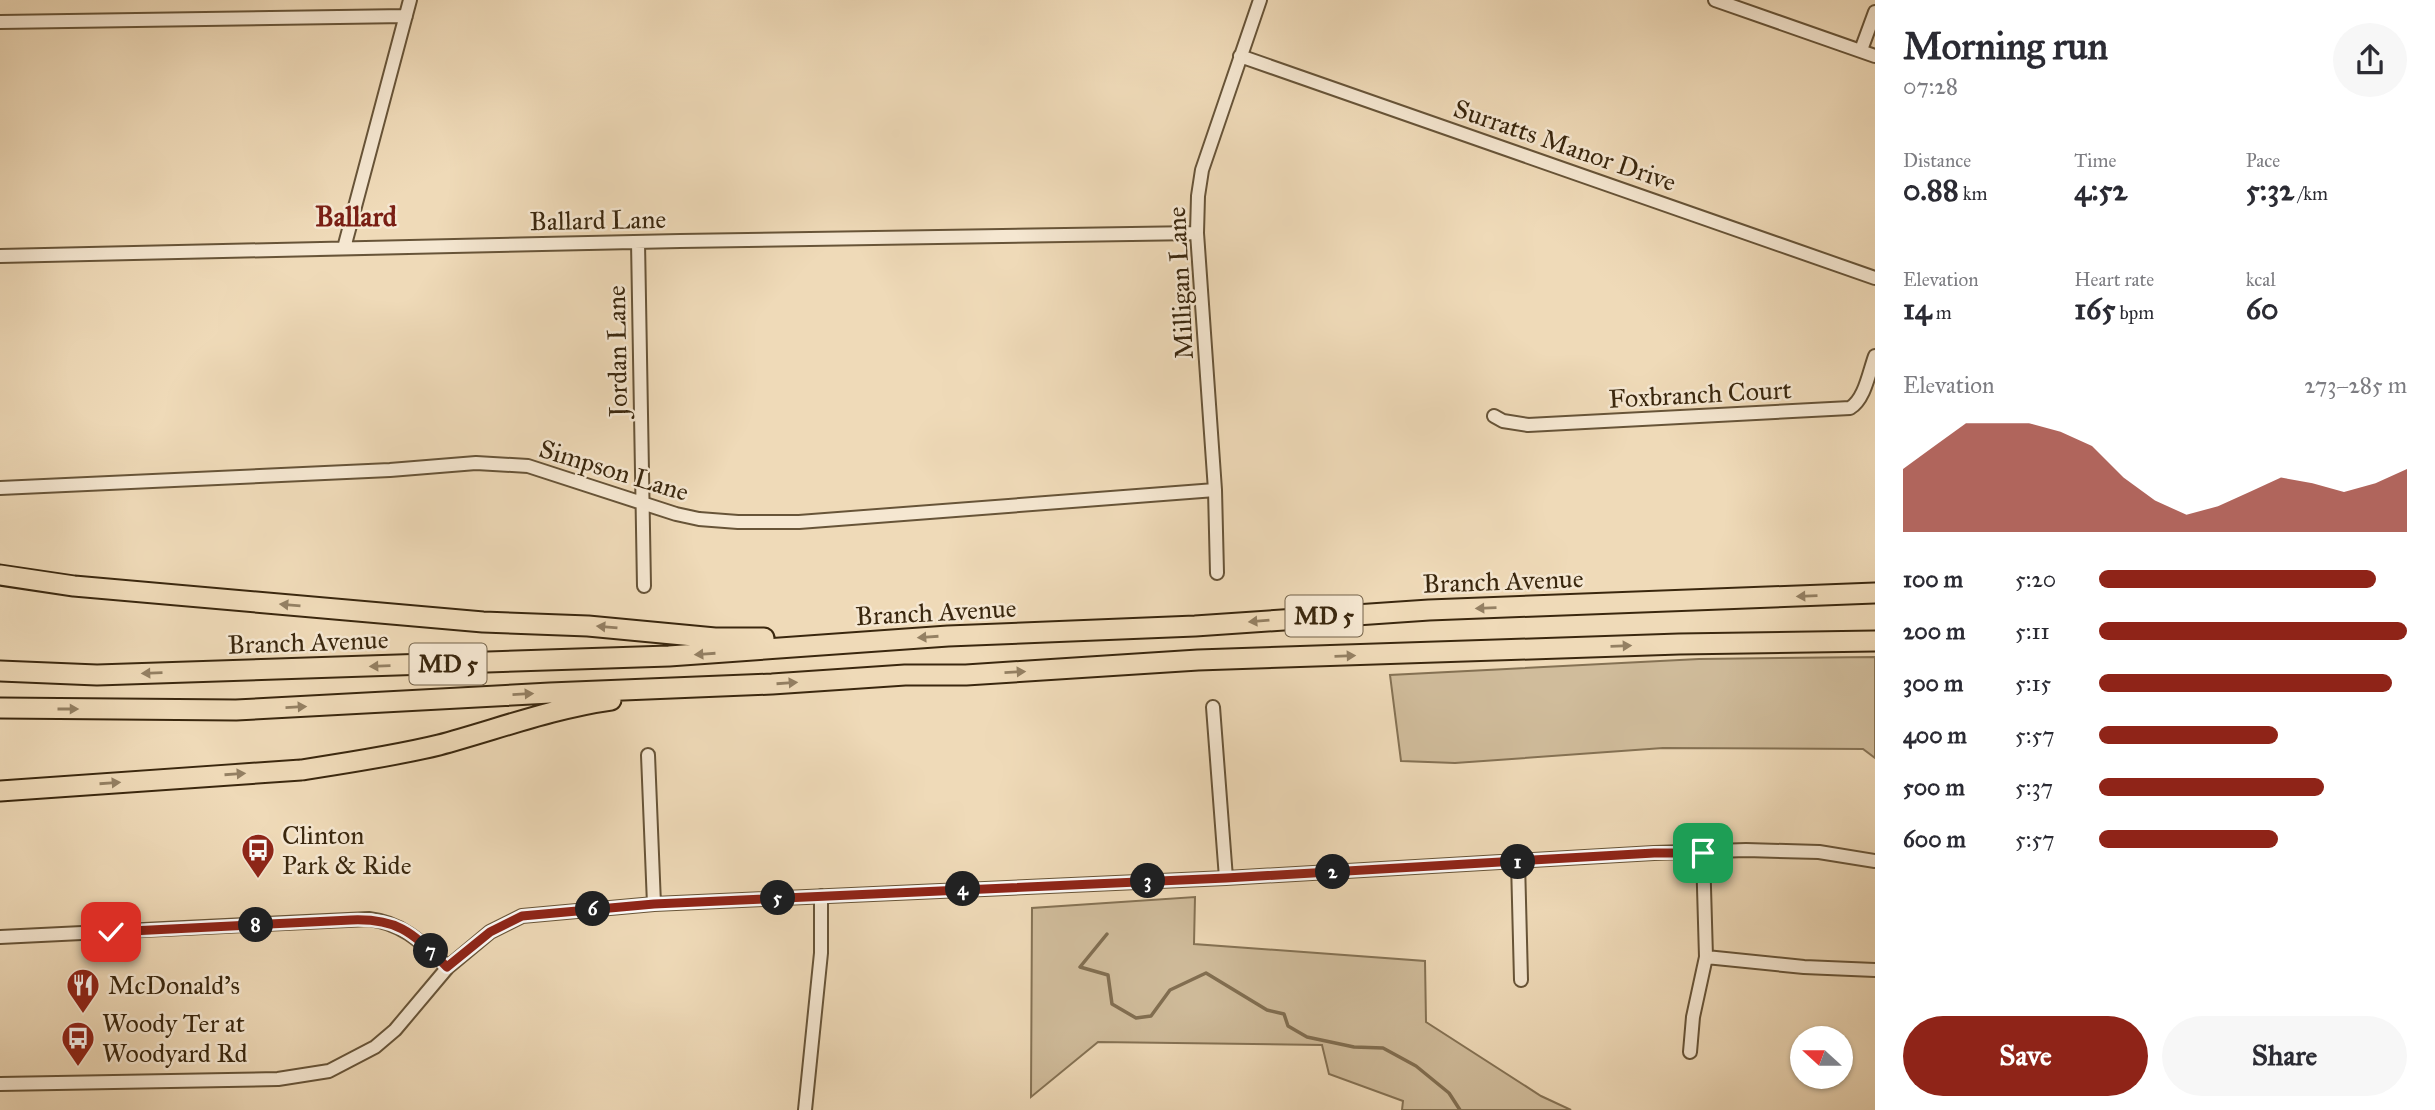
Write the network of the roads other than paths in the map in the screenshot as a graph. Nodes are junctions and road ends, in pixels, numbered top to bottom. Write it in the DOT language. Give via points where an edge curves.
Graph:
graph roads {
  1 [pos="410,0"];
  2 [pos="1260,0"];
  3 [pos="1715,0"];
  4 [pos="1875,12"];
  5 [pos="406,16"];
  6 [pos="0,22"];
  7 [pos="1861,50"];
  8 [pos="1240,56"];
  9 [pos="1875,56"];
  10 [pos="1197,233"];
  11 [pos="638,242"];
  12 [pos="344,248"];
  13 [pos="0,256"];
  14 [pos="1875,278"];
  15 [pos="1875,356"];
  16 [pos="1494,416"];
  17 [pos="0,488"];
  18 [pos="1215,490"];
  19 [pos="643,503"];
  20 [pos="1217,573"];
  21 [pos="0,575"];
  22 [pos="49,581"];
  23 [pos="644,586"];
  24 [pos="0,587"];
  25 [pos="1875,593"];
  26 [pos="895,639"];
  27 [pos="1875,641"];
  28 [pos="0,671"];
  29 [pos="719,686"];
  30 [pos="1213,707"];
  31 [pos="0,708"];
  32 [pos="648,755"];
  33 [pos="0,782"];
  34 [pos="53,786"];
  35 [pos="0,791"];
  36 [pos="1703,853"];
  37 [pos="1875,861"];
  38 [pos="1518,862"];
  39 [pos="1226,878"];
  40 [pos="821,896"];
  41 [pos="654,904"];
  42 [pos="0,936"];
  43 [pos="1706,957"];
  44 [pos="447,967"];
  45 [pos="1875,970"];
  46 [pos="1521,980"];
  47 [pos="1690,1052"];
  48 [pos="0,1084"];
  49 [pos="805,1110"];
  1 -- 5 [label="street"];
  2 -- 8 [label="street, Milligan Lane"];
  3 -- 7 [label="street"];
  4 -- 7 [label="street"];
  5 -- 6 [label="street"];
  5 -- 12 [label="street"];
  7 -- 9 [label="street"];
  8 -- 10 [label="street, Milligan Lane" via="1202,170"];
  8 -- 14 [label="street, Surratts Manor Drive"];
  10 -- 11 [label="street, Ballard Lane"];
  10 -- 18 [label="street, Milligan Lane"];
  11 -- 12 [label="street, Ballard Lane"];
  11 -- 19 [label="street, Jordan Lane"];
  12 -- 13 [label="street, Ballard Lane"];
  15 -- 16 [label="street, Foxbranch Court" via="1860,397 1850,408 1528,425"];
  17 -- 19 [label="street, Simpson Lane" via="476,463 528,466"];
  18 -- 19 [label="street, Simpson Lane" via="799,522 699,519"];
  18 -- 20 [label="street, Milligan Lane"];
  19 -- 23 [label="street, Jordan Lane"];
  21 -- 22 [label="highway"];
  22 -- 24 [label="highway"];
  26 -- 22 [label="highway, one-way" via="715,638 483,622"];
  25 -- 26 [label="highway, Branch Avenue / MD 5, one-way" via="1429,610"];
  26 -- 28 [label="highway, Branch Avenue / MD 5, one-way" via="669,656 97,675"];
  29 -- 27 [label="highway, MD 5, one-way" via="1198,660"];
  31 -- 29 [label="highway, MD 5, one-way" via="236,710"];
  34 -- 29 [label="highway, one-way" via="348,763 436,746 598,702"];
  30 -- 39 [label="street"];
  32 -- 41 [label="street"];
  33 -- 34 [label="highway"];
  34 -- 35 [label="highway"];
  36 -- 37 [label="street" via="1819,852"];
  36 -- 38 [label="street"];
  36 -- 43 [label="street"];
  38 -- 39 [label="street"];
  38 -- 46 [label="street"];
  39 -- 40 [label="street"];
  40 -- 41 [label="street"];
  40 -- 49 [label="street" via="821,953"];
  41 -- 44 [label="street" via="522,916 490,932"];
  42 -- 44 [label="street" via="369,919 409,932"];
  43 -- 45 [label="street"];
  43 -- 47 [label="street"];
  44 -- 48 [label="street" via="395,1030 376,1046 329,1071 266,1080"];
}
